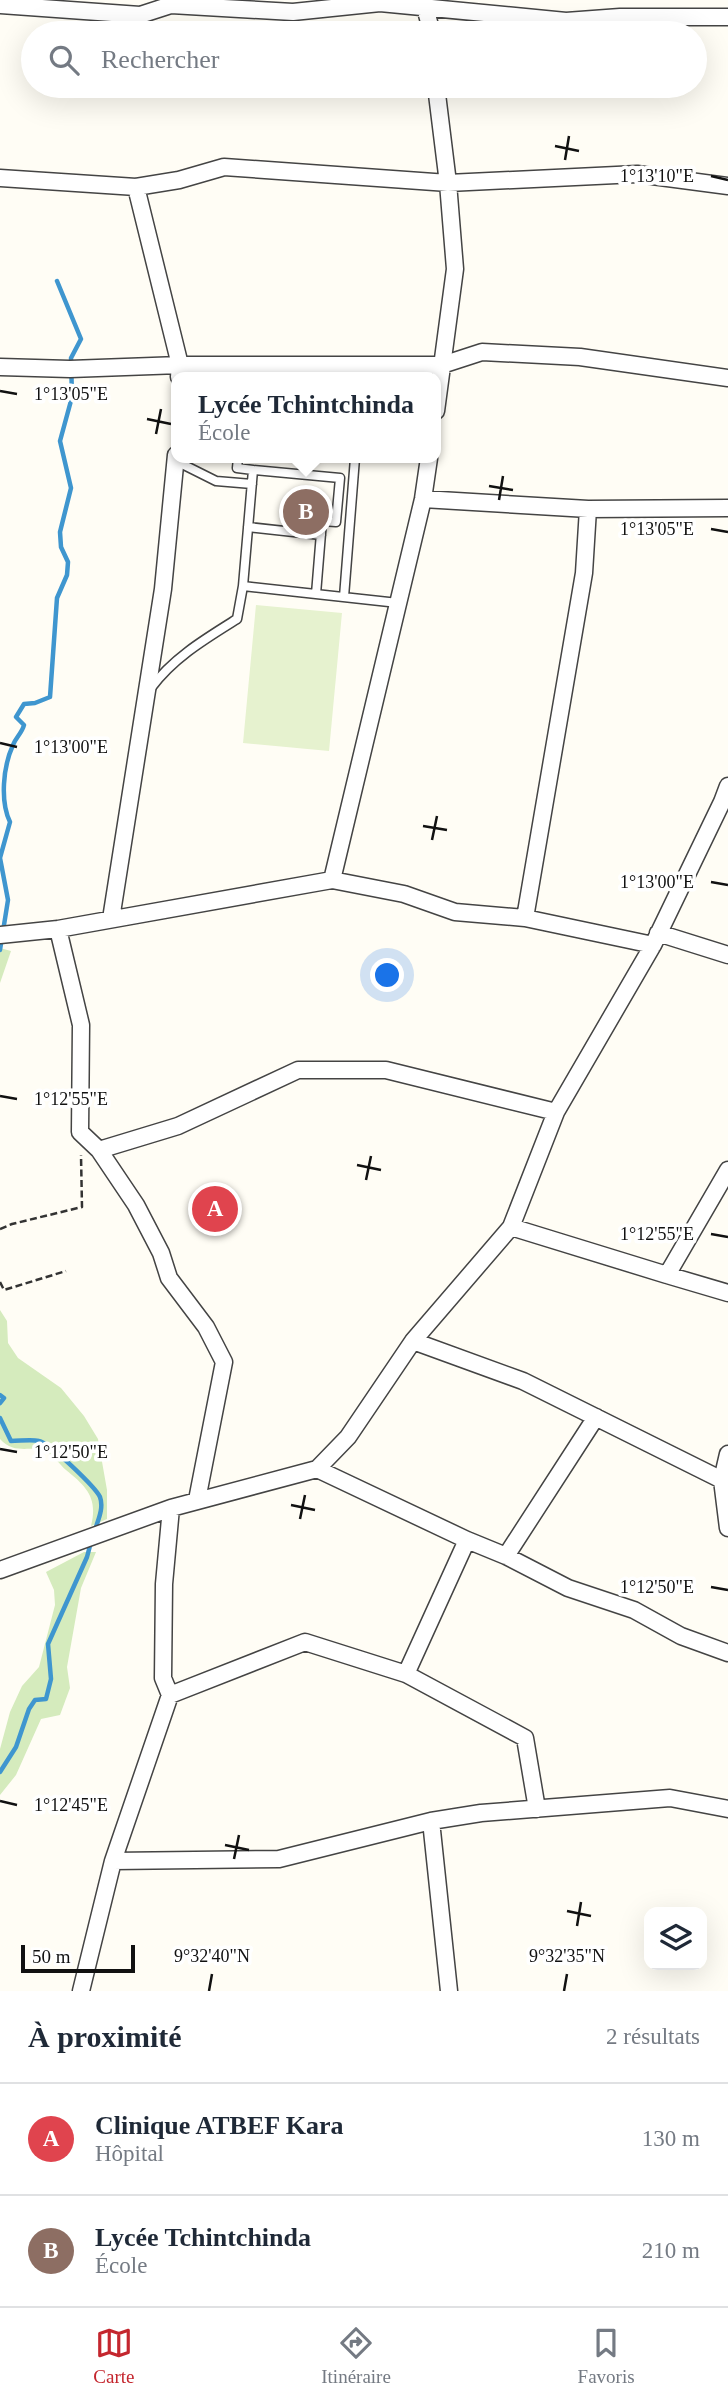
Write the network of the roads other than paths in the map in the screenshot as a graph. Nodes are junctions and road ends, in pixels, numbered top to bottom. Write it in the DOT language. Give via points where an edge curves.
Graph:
graph roads {
  1 [pos="424,3"];
  2 [pos="0,5"];
  3 [pos="728,17"];
  4 [pos="431,21"];
  5 [pos="437,98"];
  6 [pos="0,178"];
  7 [pos="448,183"];
  8 [pos="728,186"];
  9 [pos="136,187"];
  10 [pos="442,365"];
  11 [pos="0,367"];
  12 [pos="180,371"];
  13 [pos="441,373"];
  14 [pos="728,378"];
  15 [pos="176,463"];
  16 [pos="185,463"];
  17 [pos="237,463"];
  18 [pos="355,463"];
  19 [pos="428,463"];
  20 [pos="253,470"];
  21 [pos="340,478"];
  22 [pos="354,479"];
  23 [pos="252,484"];
  24 [pos="423,499"];
  25 [pos="728,508"];
  26 [pos="589,509"];
  27 [pos="336,522"];
  28 [pos="350,523"];
  29 [pos="248,527"];
  30 [pos="321,535"];
  31 [pos="243,586"];
  32 [pos="316,594"];
  33 [pos="344,597"];
  34 [pos="398,603"];
  35 [pos="145,696"];
  36 [pos="728,786"];
  37 [pos="725,802"];
  38 [pos="332,880"];
  39 [pos="525,918"];
  40 [pos="111,919"];
  41 [pos="58,929"];
  42 [pos="6,935"];
  43 [pos="656,939"];
  44 [pos="728,955"];
  45 [pos="556,1112"];
  46 [pos="99,1150"];
  47 [pos="728,1170"];
  48 [pos="511,1227"];
  49 [pos="667,1275"];
  50 [pos="728,1293"];
  51 [pos="413,1340"];
  52 [pos="596,1417"];
  53 [pos="728,1454"];
  54 [pos="317,1469"];
  55 [pos="722,1480"];
  56 [pos="197,1500"];
  57 [pos="171,1508"];
  58 [pos="728,1528"];
  59 [pos="467,1540"];
  60 [pos="506,1556"];
  61 [pos="0,1570"];
  62 [pos="728,1653"];
  63 [pos="407,1674"];
  64 [pos="170,1695"];
  65 [pos="537,1809"];
  66 [pos="728,1810"];
  67 [pos="431,1821"];
  68 [pos="113,1861"];
  69 [pos="80,1991"];
  70 [pos="449,1991"];
  1 -- 2 [label="street" via="293,12 171,5 140,15"];
  1 -- 3 [label="street" via="566,21"];
  1 -- 4 [label="street"];
  5 -- 7 [label="street"];
  6 -- 9 [label="street"];
  7 -- 8 [label="street" via="637,174"];
  7 -- 9 [label="street" via="224,167"];
  7 -- 10 [label="street" via="455,269"];
  9 -- 12 [label="street"];
  10 -- 12 [label="street"];
  10 -- 13 [label="street"];
  10 -- 14 [label="street" via="482,352 580,357"];
  11 -- 12 [label="street"];
  15 -- 35 [label="street" via="163,589"];
  16 -- 23 [label="lane" via="216,481"];
  17 -- 20 [label="lane" via="237,468"];
  18 -- 22 [label="lane"];
  19 -- 24 [label="street"];
  20 -- 21 [label="lane"];
  20 -- 23 [label="lane"];
  21 -- 22 [label="lane"];
  21 -- 27 [label="lane"];
  22 -- 28 [label="lane"];
  23 -- 29 [label="lane"];
  24 -- 26 [label="street"];
  24 -- 34 [label="street"];
  25 -- 26 [label="street"];
  26 -- 39 [label="street" via="583,573"];
  27 -- 28 [label="lane"];
  27 -- 30 [label="lane" via="323,521"];
  28 -- 33 [label="lane"];
  29 -- 30 [label="lane"];
  29 -- 31 [label="lane"];
  30 -- 32 [label="lane"];
  31 -- 32 [label="lane"];
  31 -- 35 [label="lane" via="237,619 188,650"];
  32 -- 33 [label="lane"];
  33 -- 34 [label="lane"];
  34 -- 38 [label="street"];
  35 -- 40 [label="street"];
  36 -- 37 [label="street"];
  37 -- 43 [label="street"];
  38 -- 39 [label="street" via="404,894 455,912"];
  38 -- 40 [label="street"];
  39 -- 43 [label="street"];
  40 -- 41 [label="street"];
  41 -- 42 [label="street"];
  41 -- 46 [label="street" via="81,1025 80,1132"];
  43 -- 44 [label="street"];
  43 -- 45 [label="street"];
  45 -- 46 [label="street" via="386,1070 298,1070 178,1125"];
  45 -- 48 [label="street"];
  46 -- 56 [label="street" via="136,1205 169,1278 199,1316 224,1362"];
  47 -- 49 [label="street"];
  48 -- 49 [label="street"];
  48 -- 51 [label="street"];
  49 -- 50 [label="street"];
  51 -- 52 [label="street" via="523,1381"];
  51 -- 54 [label="street" via="348,1437"];
  52 -- 55 [label="street"];
  52 -- 60 [label="street"];
  53 -- 55 [label="street"];
  54 -- 56 [label="street"];
  54 -- 59 [label="street"];
  55 -- 58 [label="street"];
  56 -- 57 [label="street"];
  57 -- 61 [label="street"];
  57 -- 64 [label="street" via="163,1664"];
  59 -- 60 [label="street"];
  59 -- 63 [label="street"];
  60 -- 62 [label="street" via="568,1588 634,1610 681,1636"];
  63 -- 64 [label="street" via="305,1643"];
  63 -- 65 [label="street" via="525,1738"];
  64 -- 68 [label="street"];
  65 -- 66 [label="street" via="670,1798"];
  65 -- 67 [label="street"];
  67 -- 68 [label="street" via="279,1859"];
  67 -- 70 [label="street"];
  68 -- 69 [label="street"];
}
